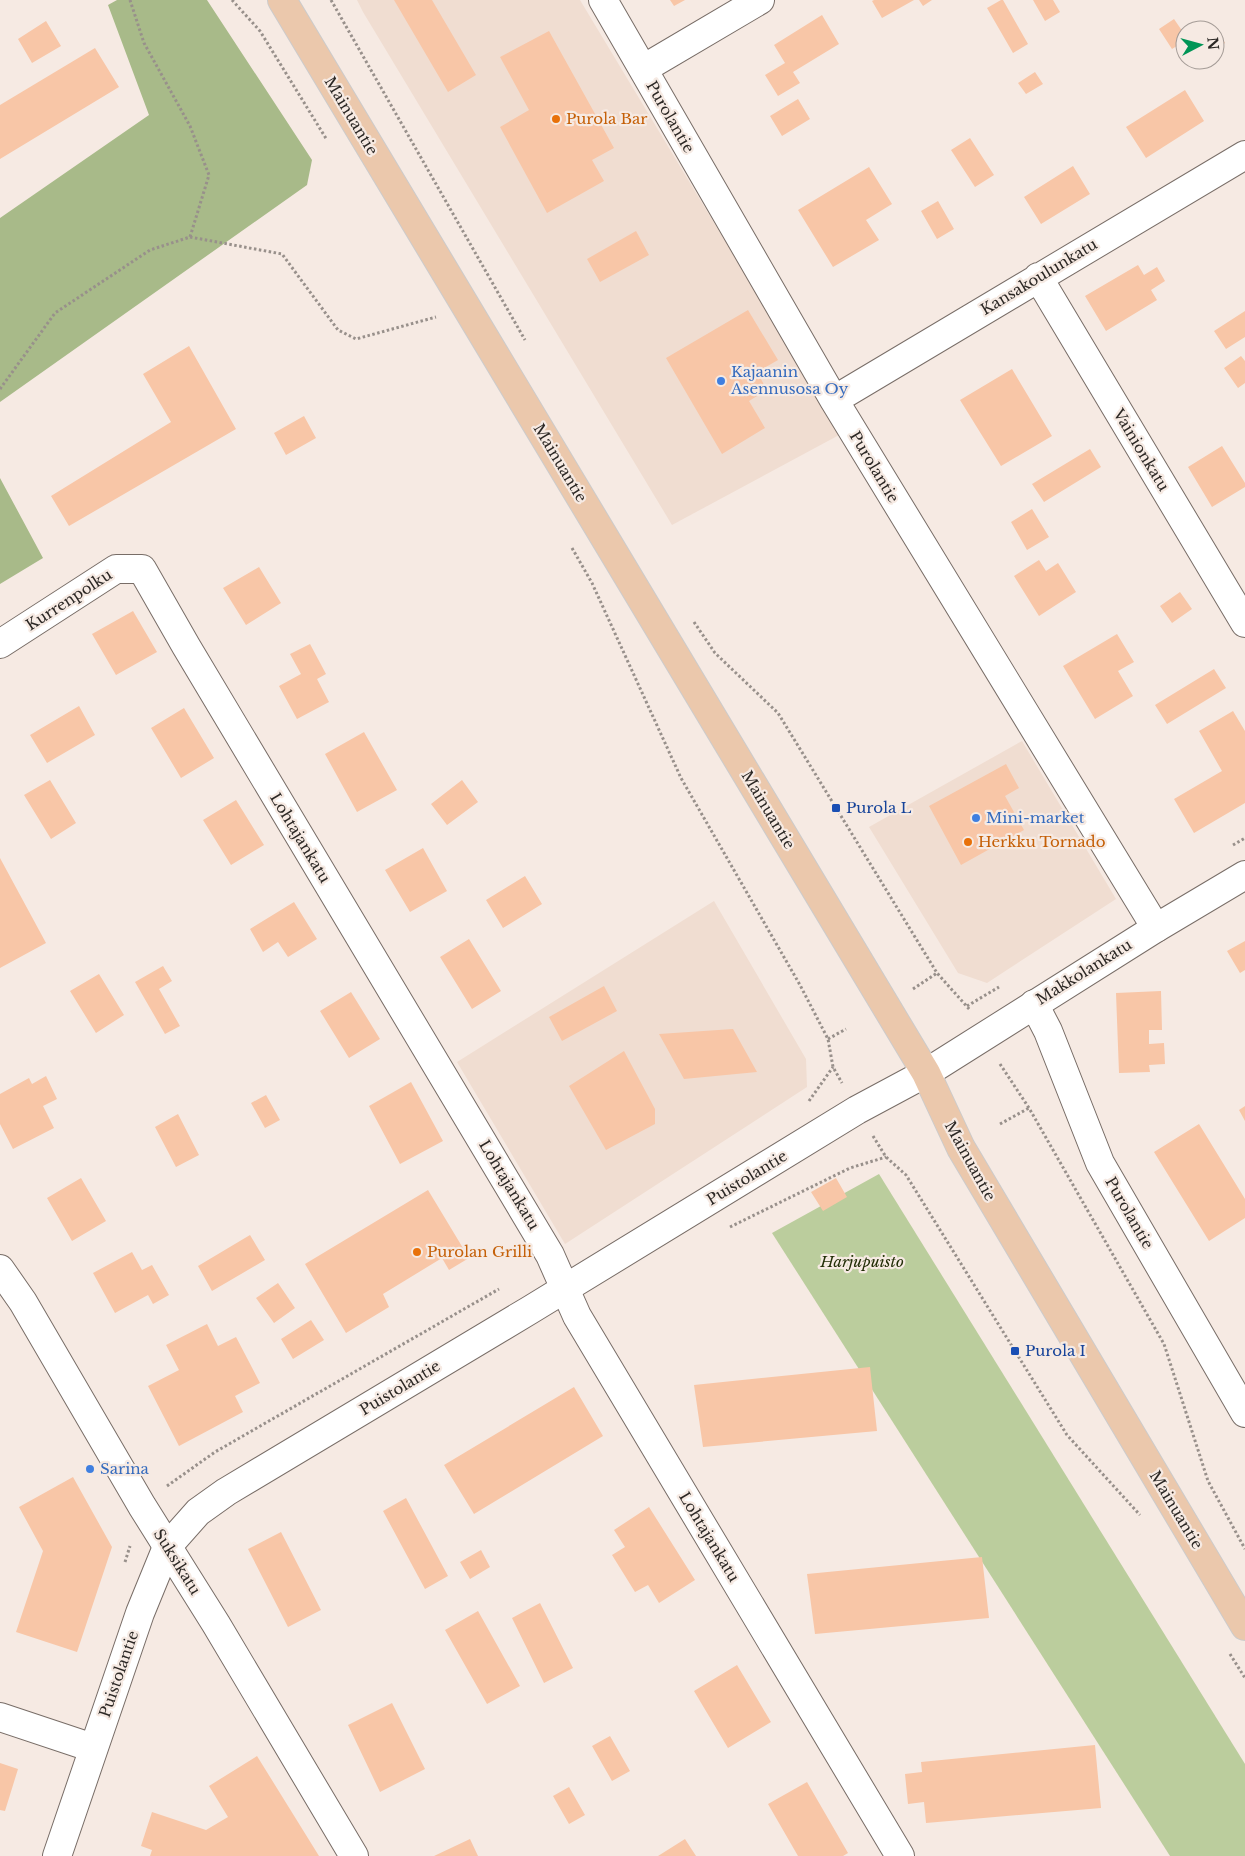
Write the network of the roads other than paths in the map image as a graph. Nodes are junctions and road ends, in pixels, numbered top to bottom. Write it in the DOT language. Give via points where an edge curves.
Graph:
graph roads {
  1 [pos="282,0"];
  2 [pos="603,0"];
  3 [pos="760,0"];
  4 [pos="643,69"];
  5 [pos="1245,155"];
  6 [pos="1038,278"];
  7 [pos="834,400"];
  8 [pos="142,569"];
  9 [pos="1245,623"];
  10 [pos="0,644"];
  11 [pos="1245,875"];
  12 [pos="1156,928"];
  13 [pos="1034,1004"];
  14 [pos="926,1073"];
  15 [pos="0,1269"];
  16 [pos="565,1288"];
  17 [pos="1245,1413"];
  18 [pos="167,1547"];
  19 [pos="1245,1626"];
  20 [pos="0,1717"];
  21 [pos="93,1748"];
  22 [pos="57,1856"];
  23 [pos="354,1856"];
  24 [pos="900,1856"];
  1 -- 14 [label="main road, Mainuantie"];
  2 -- 4 [label="street, Purolantie"];
  3 -- 4 [label="street"];
  4 -- 7 [label="street, Purolantie"];
  5 -- 6 [label="street, Kansakoulunkatu"];
  6 -- 7 [label="street, Kansakoulunkatu"];
  6 -- 9 [label="street, Vainionkatu"];
  7 -- 12 [label="street, Purolantie"];
  8 -- 10 [label="street, Kurrenpolku" via="116,569"];
  8 -- 16 [label="street, Lohtajankatu" via="550,1255"];
  11 -- 12 [label="street, Makkolankatu"];
  12 -- 13 [label="street, Makkolankatu"];
  13 -- 14 [label="street, Makkolankatu"];
  13 -- 17 [label="street, Purolantie" via="1048,1031 1100,1163"];
  14 -- 16 [label="street, Puistolantie"];
  14 -- 19 [label="main road, Mainuantie" via="961,1148"];
  15 -- 18 [label="street, Suksikatu" via="23,1302"];
  16 -- 18 [label="street, Puistolantie" via="226,1492 198,1512"];
  16 -- 24 [label="street, Lohtajankatu" via="577,1316"];
  18 -- 21 [label="street, Puistolantie" via="140,1613"];
  18 -- 23 [label="street, Suksikatu"];
  20 -- 21 [label="street"];
  21 -- 22 [label="street, Puistolantie"];
}
